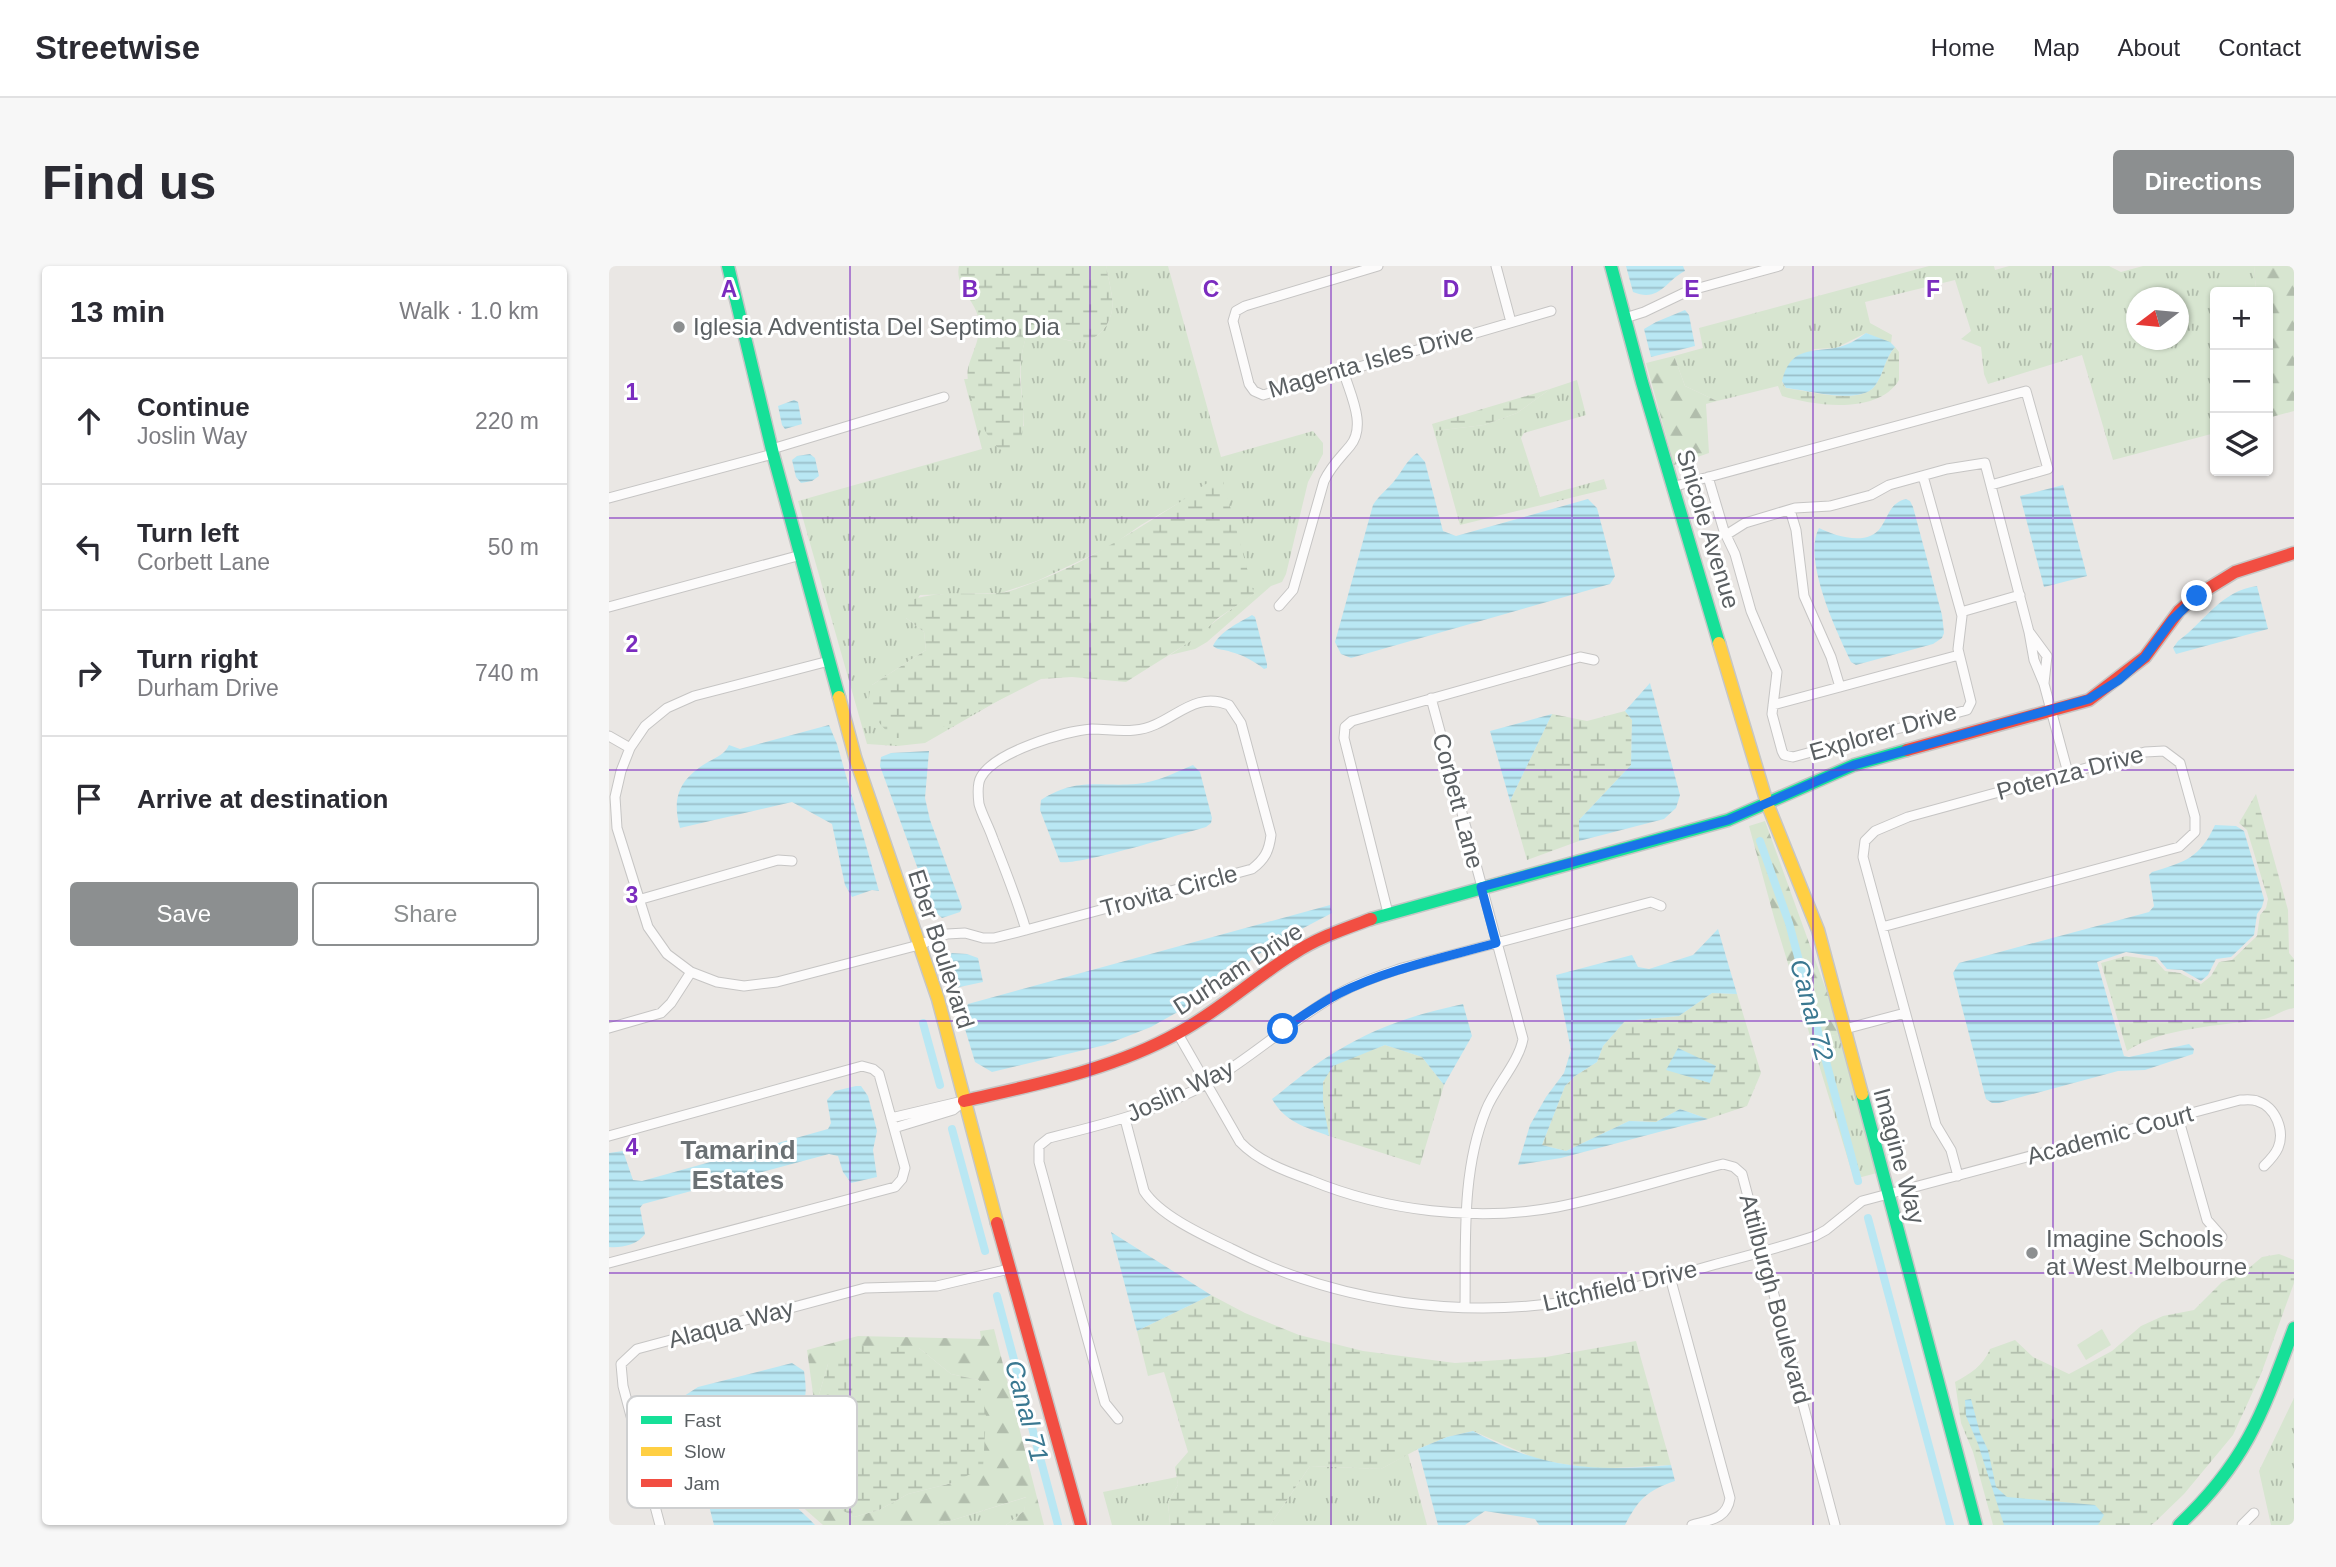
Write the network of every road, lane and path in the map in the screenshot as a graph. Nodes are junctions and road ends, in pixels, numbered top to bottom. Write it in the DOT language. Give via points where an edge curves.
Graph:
graph roads {
  1 [pos="719,266"];
  2 [pos="728,266"];
  3 [pos="1378,266"];
  4 [pos="1496,266"];
  5 [pos="1611,266"];
  6 [pos="1779,266"];
  7 [pos="1551,311"];
  8 [pos="1625,318"];
  9 [pos="1511,322"];
  10 [pos="1344,373"];
  11 [pos="757,388"];
  12 [pos="944,397"];
  13 [pos="773,451"];
  14 [pos="1923,476"];
  15 [pos="1708,477"];
  16 [pos="1990,485"];
  17 [pos="1672,487"];
  18 [pos="609,498"];
  19 [pos="1790,509"];
  20 [pos="1726,535"];
  21 [pos="2294,553"];
  22 [pos="801,555"];
  23 [pos="2020,595"];
  24 [pos="1279,606"];
  25 [pos="609,607"];
  26 [pos="1961,612"];
  27 [pos="1959,655"];
  28 [pos="1594,660"];
  29 [pos="829,662"];
  30 [pos="1840,687"];
  31 [pos="1431,698"];
  32 [pos="1773,705"];
  33 [pos="2051,709"];
  34 [pos="609,736"];
  35 [pos="630,748"];
  36 [pos="2068,773"];
  37 [pos="1767,803"];
  38 [pos="792,861"];
  39 [pos="1481,887"];
  40 [pos="638,900"];
  41 [pos="1661,906"];
  42 [pos="1388,912"];
  43 [pos="1882,927"];
  44 [pos="1025,930"];
  45 [pos="1496,943"];
  46 [pos="919,945"];
  47 [pos="691,972"];
  48 [pos="1905,1013"];
  49 [pos="609,1027"];
  50 [pos="1845,1029"];
  51 [pos="1178,1034"];
  52 [pos="1206,1083"];
  53 [pos="964,1101"];
  54 [pos="2178,1117"];
  55 [pos="1125,1119"];
  56 [pos="893,1123"];
  57 [pos="609,1136"];
  58 [pos="2264,1166"];
  59 [pos="1958,1176"];
  60 [pos="1887,1194"];
  61 [pos="1467,1213"];
  62 [pos="2222,1237"];
  63 [pos="1762,1251"];
  64 [pos="609,1263"];
  65 [pos="1009,1269"];
  66 [pos="1670,1278"];
  67 [pos="1465,1307"];
  68 [pos="2294,1328"];
  69 [pos="627,1401"];
  70 [pos="1118,1419"];
  71 [pos="655,1508"];
  72 [pos="2254,1513"];
  73 [pos="660,1525"];
  74 [pos="1081,1525"];
  75 [pos="1692,1525"];
  76 [pos="1835,1525"];
  77 [pos="1976,1525"];
  78 [pos="2179,1525"];
  79 [pos="2242,1525"];
  1 -- 11 [label="street, Eber Boulevard"];
  2 -- 11 [label="street, Eber Boulevard"];
  3 -- 10 [label="street, Magenta Isles Drive" via="1236,311 1233,321 1254,391 1263,395"];
  4 -- 9 [label="street"];
  5 -- 8 [label="street, Snicole Avenue"];
  6 -- 8 [label="street" via="1688,291"];
  7 -- 9 [label="street, Magenta Isles Drive"];
  8 -- 17 [label="street, Snicole Avenue"];
  9 -- 10 [label="street, Magenta Isles Drive"];
  10 -- 24 [label="street" via="1358,421 1357,433 1324,481 1293,590"];
  11 -- 13 [label="street, Eber Boulevard"];
  12 -- 13 [label="street"];
  13 -- 18 [label="street"];
  13 -- 22 [label="street, Eber Boulevard"];
  14 -- 16 [label="street" via="1985,464"];
  14 -- 19 [label="street" via="1830,506"];
  14 -- 26 [label="street, Explorer Drive"];
  15 -- 16 [label="street" via="2026,391 2048,469"];
  15 -- 17 [label="street"];
  15 -- 20 [label="street, Explorer Drive"];
  16 -- 23 [label="street"];
  17 -- 37 [label="street, Snicole Avenue"];
  19 -- 20 [label="street" via="1745,523"];
  19 -- 30 [label="street" via="1804,596"];
  20 -- 32 [label="street, Explorer Drive" via="1777,672"];
  21 -- 33 [label="street, Durham Drive" via="2218,580 2183,608 2154,647 2119,680 2089,699"];
  22 -- 25 [label="street"];
  22 -- 29 [label="street, Eber Boulevard"];
  23 -- 26 [label="street"];
  23 -- 33 [label="street" via="2029,632 2047,656 2044,684"];
  26 -- 27 [label="street, Explorer Drive"];
  27 -- 30 [label="street"];
  27 -- 32 [label="street, Explorer Drive" via="1971,702 1967,709 1793,757 1782,751"];
  28 -- 31 [label="street" via="1580,657"];
  29 -- 35 [label="street" via="694,696 667,708"];
  29 -- 46 [label="street, Eber Boulevard" via="867,794"];
  30 -- 32 [label="street"];
  31 -- 39 [label="street, Corbett Lane"];
  31 -- 42 [label="street" via="1352,720 1345,727"];
  33 -- 36 [label="street"];
  33 -- 37 [label="street, Durham Drive" via="1854,765"];
  34 -- 35 [label="street"];
  35 -- 40 [label="street" via="615,797 617,828"];
  36 -- 43 [label="street, Potenza Drive" via="1908,817 1875,831 1865,841 1863,857"];
  36 -- 43 [label="street, Potenza Drive" via="2164,751 2180,763 2195,832 2179,847"];
  37 -- 39 [label="street, Durham Drive" via="1728,820"];
  37 -- 50 [label="street, Imagine Way" via="1818,930"];
  38 -- 40 [label="street" via="778,860"];
  39 -- 42 [label="street, Durham Drive"];
  39 -- 45 [label="street, Corbett Lane"];
  40 -- 47 [label="street" via="648,927 667,954"];
  41 -- 45 [label="street, Joslin Way" via="1651,902"];
  42 -- 51 [label="street, Durham Drive" via="1296,952 1219,1010"];
  43 -- 48 [label="street, Potenza Drive"];
  44 -- 44 [label="street, Trovita Circle" via="979,804 980,779 990,766 1020,749 1066,733 1141,730 1197,702 1229,705 1241,723 1271,835 1263,861 1252,869"];
  44 -- 46 [label="street, Trovita Circle" via="983,939 947,934"];
  45 -- 52 [label="street, Joslin Way" via="1402,968 1336,995"];
  45 -- 61 [label="street, Corbett Lane" via="1523,1040 1521,1052 1486,1111 1473,1150"];
  46 -- 47 [label="street, Trovita Circle" via="777,982 744,986"];
  46 -- 53 [label="street, Eber Boulevard"];
  47 -- 49 [label="street" via="661,1013"];
  48 -- 50 [label="street"];
  48 -- 59 [label="street, Potenza Drive" via="1936,1125 1951,1150"];
  50 -- 60 [label="street, Imagine Way"];
  51 -- 52 [label="street, Attilburgh Boulevard"];
  51 -- 53 [label="street, Durham Drive" via="1074,1074"];
  52 -- 55 [label="street, Joslin Way"];
  52 -- 61 [label="street, Attilburgh Boulevard" via="1240,1142 1250,1153 1284,1170 1375,1202"];
  53 -- 56 [label="street"];
  53 -- 65 [label="street, Eber Boulevard"];
  54 -- 58 [label="street, Academic Court" via="2240,1100 2257,1101 2277,1120 2281,1134 2278,1149"];
  54 -- 59 [label="street, Academic Court"];
  54 -- 62 [label="street" via="2207,1220"];
  55 -- 67 [label="street, Litchfield Drive" via="1144,1191 1151,1201 1197,1232 1304,1280 1367,1297"];
  55 -- 70 [label="street, Joslin Way" via="1049,1138 1039,1146 1039,1162 1105,1404"];
  56 -- 57 [label="street" via="879,1074 862,1066"];
  56 -- 64 [label="street" via="905,1168 895,1187"];
  59 -- 60 [label="street, Academic Court"];
  60 -- 63 [label="street, Litchfield Drive" via="1862,1201 1815,1236"];
  60 -- 77 [label="street, Imagine Way"];
  61 -- 63 [label="street, Attilburgh Boulevard" via="1556,1207 1723,1164 1742,1174"];
  61 -- 67 [label="street, Corbett Lane"];
  63 -- 66 [label="street, Litchfield Drive"];
  63 -- 76 [label="street, Attilburgh Boulevard"];
  65 -- 69 [label="street, Alaqua Way" via="937,1286 865,1288 637,1349 621,1364"];
  65 -- 74 [label="street, Eber Boulevard"];
  66 -- 67 [label="street, Litchfield Drive" via="1585,1299 1535,1306"];
  66 -- 75 [label="street" via="1730,1498 1728,1509 1719,1518"];
  68 -- 78 [label="street" via="2245,1447 2215,1489"];
  71 -- 73 [label="street, Alaqua Way"];
  72 -- 79 [label="street"];
}
